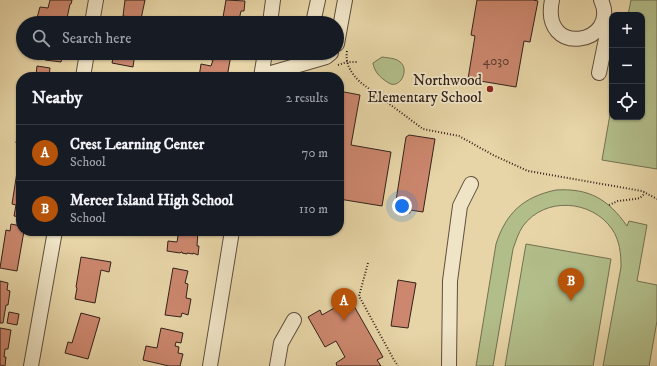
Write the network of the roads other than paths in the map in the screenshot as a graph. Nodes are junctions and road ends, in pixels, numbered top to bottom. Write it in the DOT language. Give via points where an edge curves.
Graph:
graph roads {
  1 [pos="96,0"];
  2 [pos="274,0"];
  3 [pos="318,0"];
  4 [pos="345,0"];
  5 [pos="552,0"];
  6 [pos="601,0"];
  7 [pos="93,16"];
  8 [pos="271,16"];
  9 [pos="315,16"];
  10 [pos="344,23"];
  11 [pos="602,23"];
  12 [pos="86,60"];
  13 [pos="264,60"];
  14 [pos="302,60"];
  15 [pos="84,72"];
  16 [pos="262,72"];
  17 [pos="273,72"];
  18 [pos="599,73"];
  19 [pos="471,184"];
  20 [pos="54,236"];
  21 [pos="231,236"];
  22 [pos="294,320"];
  23 [pos="31,366"];
  24 [pos="210,366"];
  25 [pos="277,366"];
  26 [pos="449,366"];
  1 -- 7 [label="street"];
  2 -- 8 [label="street"];
  3 -- 9 [label="street"];
  4 -- 10 [label="street"];
  5 -- 11 [label="street" via="550,9 554,26 568,38 586,38 594,34"];
  6 -- 11 [label="street" via="604,10"];
  11 -- 18 [label="street" via="607,34"];
  12 -- 15 [label="street"];
  13 -- 16 [label="street"];
  14 -- 17 [label="street"];
  19 -- 26 [label="street" via="460,206 450,281"];
  20 -- 23 [label="street"];
  21 -- 24 [label="street"];
  22 -- 25 [label="street" via="281,343"];
}
